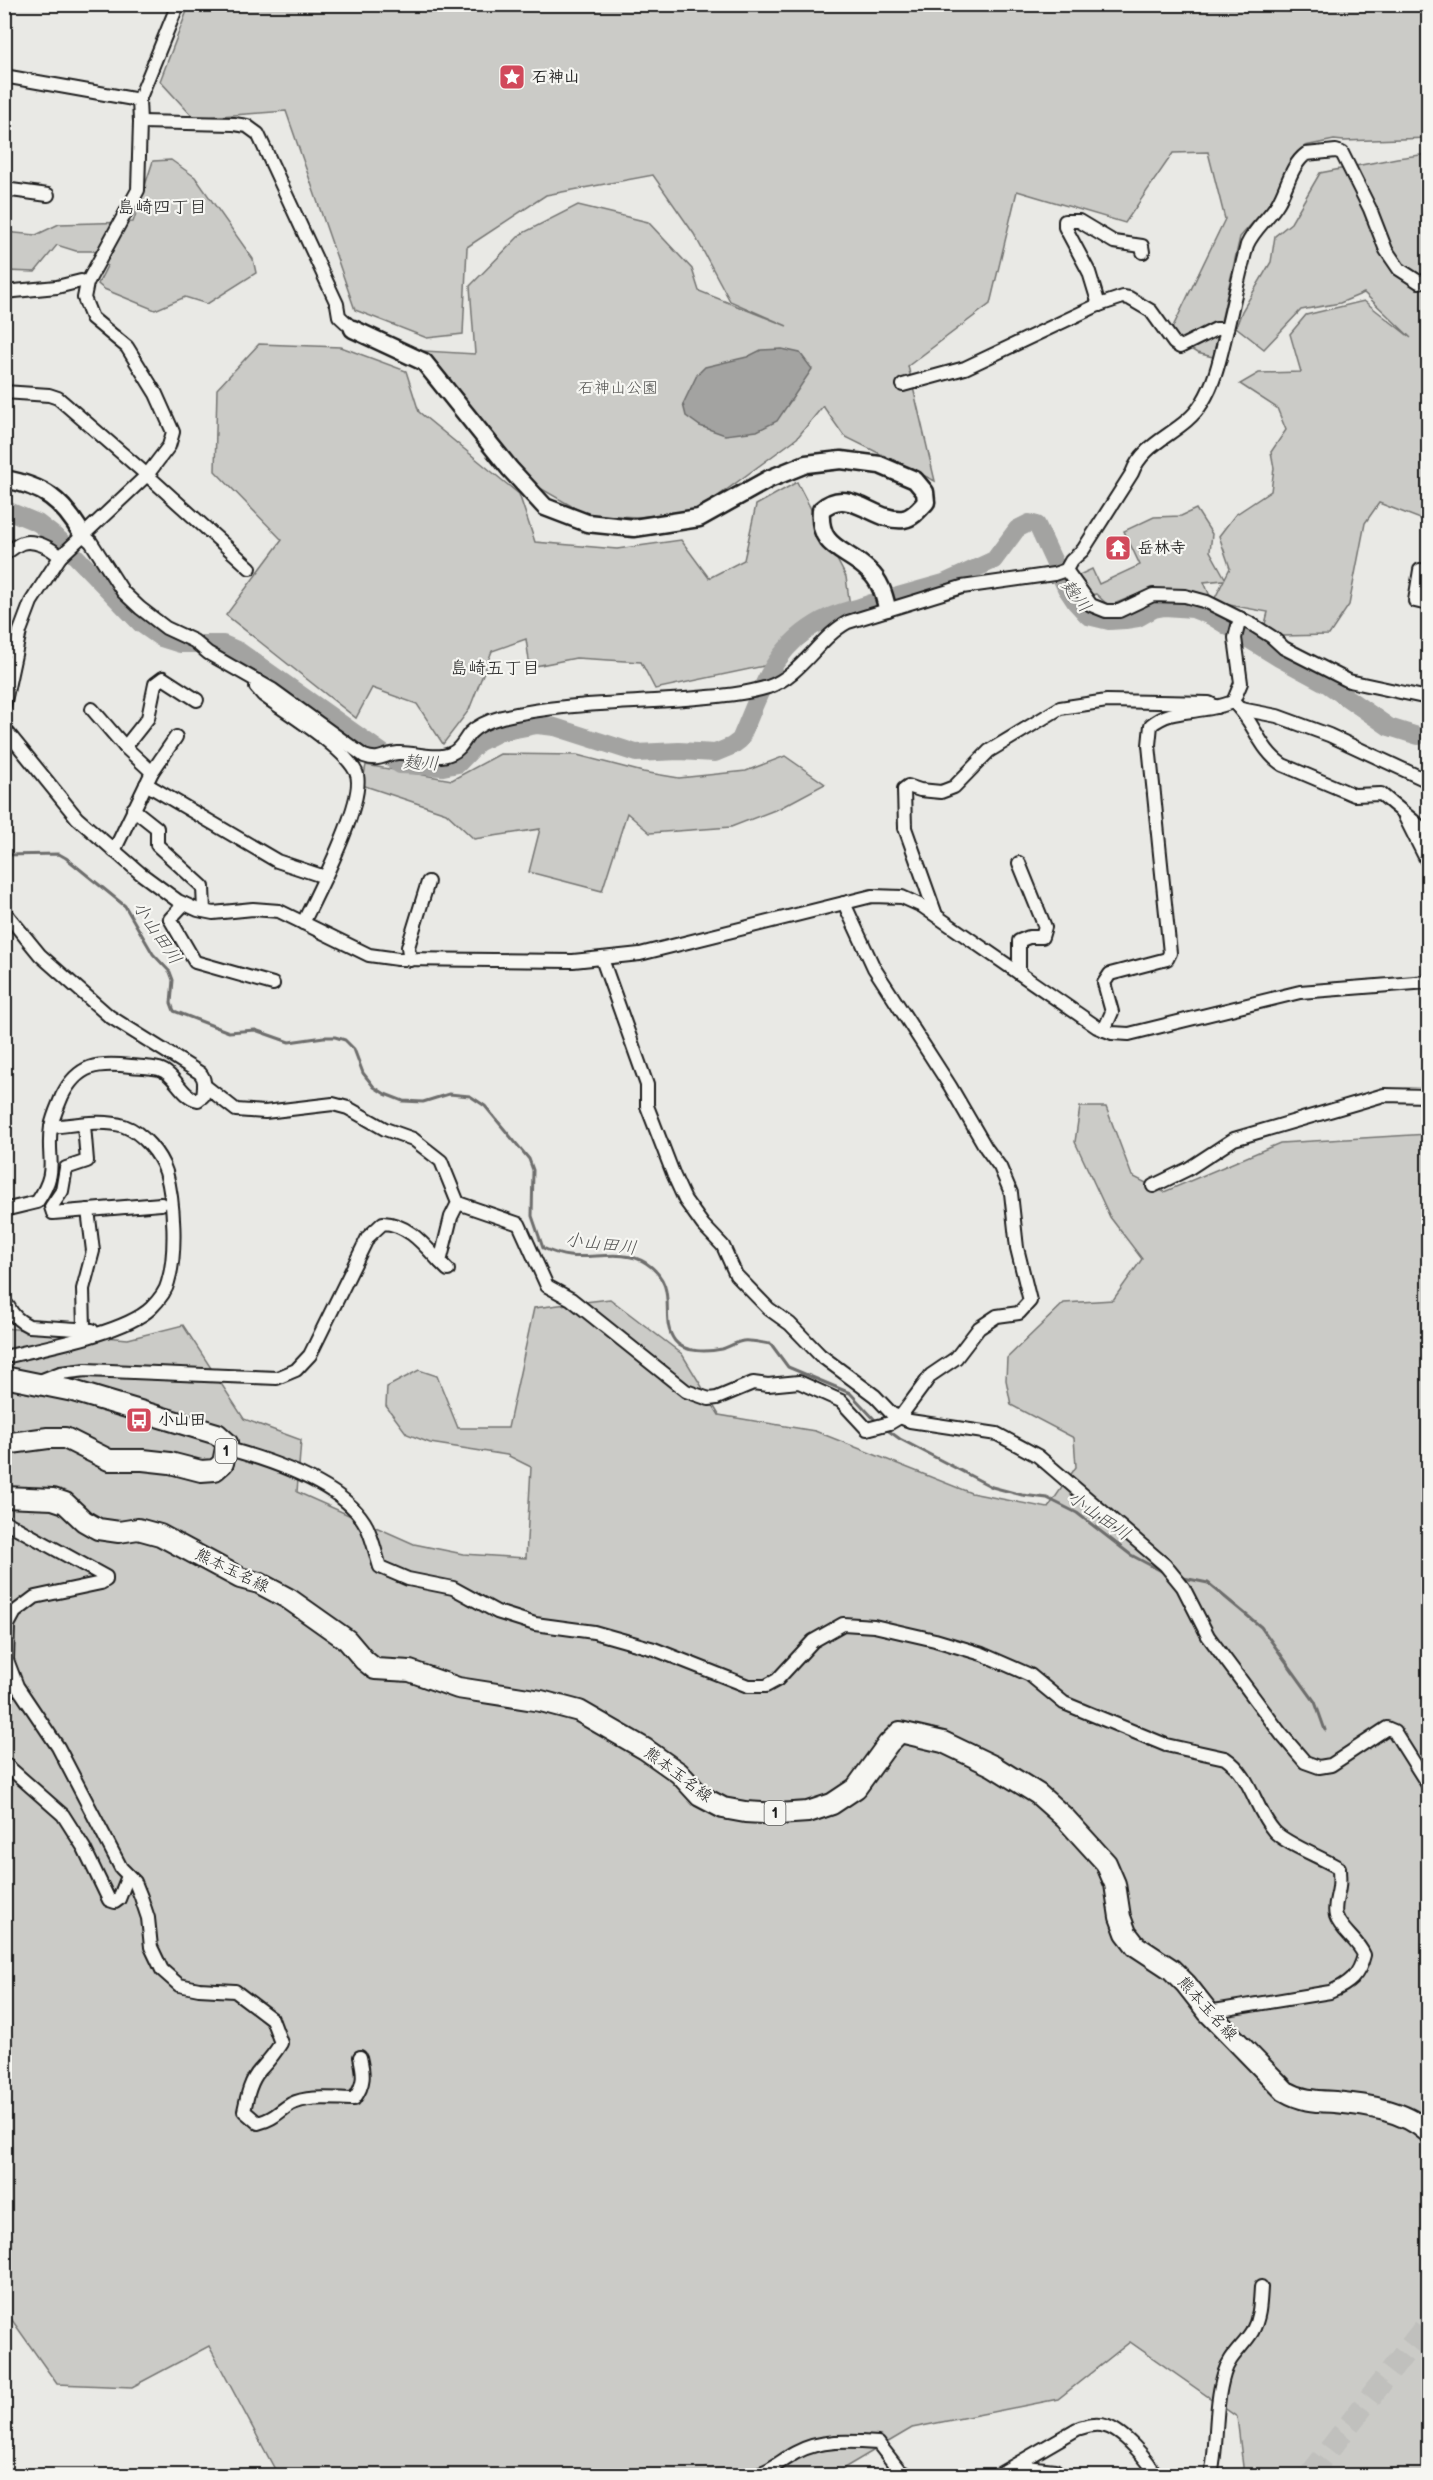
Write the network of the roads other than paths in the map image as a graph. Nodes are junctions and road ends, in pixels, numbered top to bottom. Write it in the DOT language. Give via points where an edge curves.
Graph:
graph roads {
  1 [pos="178,4"];
  2 [pos="4,76"];
  3 [pos="139,100"];
  4 [pos="140,122"];
  5 [pos="4,189"];
  6 [pos="48,195"];
  7 [pos="1143,252"];
  8 [pos="1428,280"];
  9 [pos="87,283"];
  10 [pos="4,291"];
  11 [pos="1099,305"];
  12 [pos="353,329"];
  13 [pos="1227,329"];
  14 [pos="903,385"];
  15 [pos="4,392"];
  16 [pos="147,475"];
  17 [pos="4,478"];
  18 [pos="77,539"];
  19 [pos="4,554"];
  20 [pos="61,555"];
  21 [pos="250,568"];
  22 [pos="1420,570"];
  23 [pos="1061,572"];
  24 [pos="1428,604"];
  25 [pos="887,608"];
  26 [pos="1239,620"];
  27 [pos="258,681"];
  28 [pos="1428,698"];
  29 [pos="197,700"];
  30 [pos="4,706"];
  31 [pos="1237,706"];
  32 [pos="1217,707"];
  33 [pos="92,709"];
  34 [pos="4,728"];
  35 [pos="176,737"];
  36 [pos="125,747"];
  37 [pos="149,778"];
  38 [pos="1428,781"];
  39 [pos="133,809"];
  40 [pos="1402,811"];
  41 [pos="1428,833"];
  42 [pos="114,851"];
  43 [pos="1019,863"];
  44 [pos="1428,863"];
  45 [pos="325,877"];
  46 [pos="428,882"];
  47 [pos="844,903"];
  48 [pos="184,904"];
  49 [pos="4,910"];
  50 [pos="204,911"];
  51 [pos="936,915"];
  52 [pos="303,923"];
  53 [pos="602,959"];
  54 [pos="410,960"];
  55 [pos="1019,973"];
  56 [pos="1428,982"];
  57 [pos="273,984"];
  58 [pos="1104,1030"];
  59 [pos="204,1085"];
  60 [pos="1428,1096"];
  61 [pos="84,1125"];
  62 [pos="51,1127"];
  63 [pos="1154,1186"];
  64 [pos="458,1203"];
  65 [pos="160,1204"];
  66 [pos="4,1210"];
  67 [pos="88,1210"];
  68 [pos="4,1305"];
  69 [pos="84,1328"];
  70 [pos="98,1333"];
  71 [pos="4,1357"];
  72 [pos="4,1377"];
  73 [pos="36,1383"];
  74 [pos="895,1420"];
  75 [pos="227,1443"];
  76 [pos="4,1444"];
  77 [pos="4,1497"];
  78 [pos="4,1521"];
  79 [pos="4,1763"];
  80 [pos="1428,1785"];
  81 [pos="128,1876"];
  82 [pos="1208,2012"];
  83 [pos="360,2057"];
  84 [pos="1428,2132"];
  85 [pos="1260,2287"];
  86 [pos="1017,2466"];
  87 [pos="749,2475"];
  88 [pos="909,2475"];
  89 [pos="996,2475"];
  90 [pos="1061,2475"];
  91 [pos="1156,2475"];
  92 [pos="1211,2475"];
  1 -- 3 [label="street"];
  2 -- 3 [label="street"];
  3 -- 4 [label="street"];
  4 -- 9 [label="street" via="138,190"];
  4 -- 12 [label="street" via="234,124 247,126 258,134 337,304 339,316"];
  5 -- 6 [label="street"];
  7 -- 11 [label="street" via="1142,246 1114,242 1079,221 1065,221 1089,272"];
  8 -- 13 [label="street" via="1419,282 1399,269 1386,250 1342,153 1315,152 1300,158 1278,204 1250,238"];
  9 -- 10 [label="street"];
  9 -- 16 [label="street" via="84,298 92,318 127,347 156,394 173,432 169,446"];
  11 -- 13 [label="street" via="1129,298 1151,311 1180,347 1216,329"];
  11 -- 14 [label="street" via="965,368"];
  12 -- 25 [label="street" via="424,362 545,507 587,523 634,528 699,518 769,479 806,464 841,460 880,465 915,480 925,492 926,502 906,519 840,499 821,510 820,525 830,544 869,570 883,591"];
  13 -- 23 [label="street" via="1217,373 1202,403 1195,413 1144,451 1083,550"];
  15 -- 16 [label="street" via="58,398"];
  16 -- 18 [label="street"];
  16 -- 21 [label="street"];
  17 -- 18 [label="street" via="40,488 59,502 67,509"];
  18 -- 20 [label="street"];
  18 -- 27 [label="street" via="91,542 123,592 140,608 166,628"];
  19 -- 20 [label="street" via="31,542"];
  20 -- 30 [label="street" via="31,602 20,631"];
  22 -- 24 [label="street" via="1415,601"];
  23 -- 25 [label="street" via="962,587"];
  23 -- 26 [label="street" via="1091,604 1106,611 1119,611 1153,595 1185,596 1207,602"];
  25 -- 27 [label="street" via="833,630 791,674 768,687 735,695 558,707 500,717 480,725 450,755 396,753 378,760 364,756"];
  26 -- 28 [label="street" via="1349,681"];
  26 -- 31 [label="street" via="1235,638 1241,674"];
  27 -- 45 [label="street" via="256,687 263,695 344,756 357,773 355,801"];
  29 -- 36 [label="street" via="163,678 155,684 148,718"];
  31 -- 32 [label="street"];
  31 -- 38 [label="street" via="1329,735"];
  31 -- 40 [label="street" via="1273,759 1354,795 1381,794"];
  32 -- 51 [label="street" via="1209,703 1107,701 1060,708 989,751 954,787 941,792 908,786 904,789 905,828"];
  32 -- 58 [label="street" via="1177,711 1151,725 1149,745 1170,953 1167,959 1110,974 1104,983 1112,1012"];
  33 -- 36 [label="street"];
  34 -- 42 [label="street" via="77,818"];
  35 -- 37 [label="street"];
  36 -- 37 [label="street"];
  37 -- 39 [label="street"];
  37 -- 45 [label="street" via="277,861"];
  39 -- 42 [label="street"];
  39 -- 50 [label="street" via="157,828 157,845 202,887"];
  40 -- 41 [label="street"];
  40 -- 44 [label="street"];
  42 -- 48 [label="street"];
  43 -- 55 [label="street" via="1045,927 1042,937 1019,941"];
  45 -- 52 [label="street"];
  46 -- 54 [label="street" via="408,947"];
  47 -- 51 [label="street" via="872,896 902,897"];
  47 -- 53 [label="street" via="640,954"];
  47 -- 74 [label="street" via="874,968 1000,1167 1011,1192 1017,1248 1030,1301 1019,1313 997,1316 979,1328 956,1358 931,1375"];
  48 -- 50 [label="street"];
  48 -- 57 [label="street" via="170,919 195,962"];
  49 -- 59 [label="street" via="40,955 109,1016 200,1073"];
  50 -- 52 [label="street" via="279,911"];
  51 -- 55 [label="street"];
  52 -- 54 [label="street" via="369,955"];
  53 -- 54 [label="street"];
  53 -- 74 [label="street" via="647,1085 647,1106 685,1200 723,1246 736,1275 768,1309 790,1324 820,1355 875,1395"];
  55 -- 58 [label="street"];
  56 -- 58 [label="street" via="1300,992 1129,1035"];
  59 -- 62 [label="street" via="203,1096 198,1100 179,1087 170,1074 158,1069 97,1065 80,1072 69,1083"];
  59 -- 64 [label="street" via="236,1110 264,1112 333,1104 348,1108 385,1129 413,1139 441,1161"];
  60 -- 63 [label="street" via="1384,1095 1234,1139"];
  61 -- 62 [label="street"];
  61 -- 67 [label="street" via="87,1161 66,1168 62,1191 51,1207 54,1213"];
  61 -- 70 [label="street" via="124,1126 140,1136 158,1155 166,1172 172,1215 169,1281 162,1295 133,1321"];
  62 -- 66 [label="street" via="51,1174 44,1192 37,1202"];
  64 -- 73 [label="street" via="448,1227 444,1266 415,1236 394,1223 383,1223 368,1237 310,1355 296,1370 277,1378 86,1370 60,1373"];
  64 -- 74 [label="street" via="519,1224 547,1286 571,1299 686,1390 709,1399 753,1383 799,1382 842,1401 867,1429"];
  65 -- 67 [label="street"];
  67 -- 69 [label="street" via="93,1251 83,1288"];
  68 -- 69 [label="street" via="29,1326"];
  69 -- 70 [label="street"];
  70 -- 71 [label="street"];
  72 -- 73 [label="main road, 1"];
  73 -- 75 [label="main road, 1" via="217,1434"];
  74 -- 80 [label="street" via="997,1434 1038,1456 1171,1572 1208,1636 1305,1762 1319,1767 1331,1765 1387,1728 1394,1731"];
  75 -- 76 [label="main road, 1" via="223,1463 216,1470 201,1471 170,1463 109,1460 64,1438"];
  75 -- 82 [label="street" via="229,1449 318,1482 351,1506 367,1527 380,1568 408,1579 453,1588 520,1620 594,1632 654,1649 748,1686 766,1686 777,1680 813,1641 829,1630 843,1624 874,1626 982,1654 1030,1675 1064,1702 1166,1744 1234,1763 1276,1834 1339,1868 1335,1914 1364,1955 1356,1977 1330,1992"];
  77 -- 82 [label="main road, 熊本玉名線 / 1" via="53,1499 65,1503 98,1529 119,1532 138,1528 160,1535 289,1599 347,1640 375,1669 410,1671 458,1688 579,1711 645,1749 679,1773 700,1796 723,1808 778,1814 808,1812 832,1804 856,1788 900,1732 943,1742 1021,1782 1065,1818 1106,1863 1126,1933 1136,1946 1178,1977"];
  78 -- 81 [label="street" via="106,1577 101,1583 35,1597 15,1612 8,1625 7,1660 17,1686 58,1747"];
  79 -- 81 [label="street" via="63,1815 109,1900 119,1899"];
  81 -- 83 [label="street" via="141,1897 151,1947 162,1970 179,1984 235,1991 272,2019 281,2043 273,2058 258,2071 248,2091 244,2111 250,2118 258,2123 272,2120 303,2100 354,2099 365,2077"];
  82 -- 84 [label="main road, 熊本玉名線 / 1" via="1285,2091 1315,2102 1384,2110"];
  85 -- 92 [label="street" via="1259,2315 1251,2334 1231,2355 1219,2391"];
  86 -- 89 [label="street"];
  86 -- 90 [label="street" via="1055,2470"];
  86 -- 91 [label="street" via="1077,2429 1099,2425 1119,2433"];
  87 -- 88 [label="street" via="762,2475 797,2452 841,2440 878,2443 899,2470"];
}
